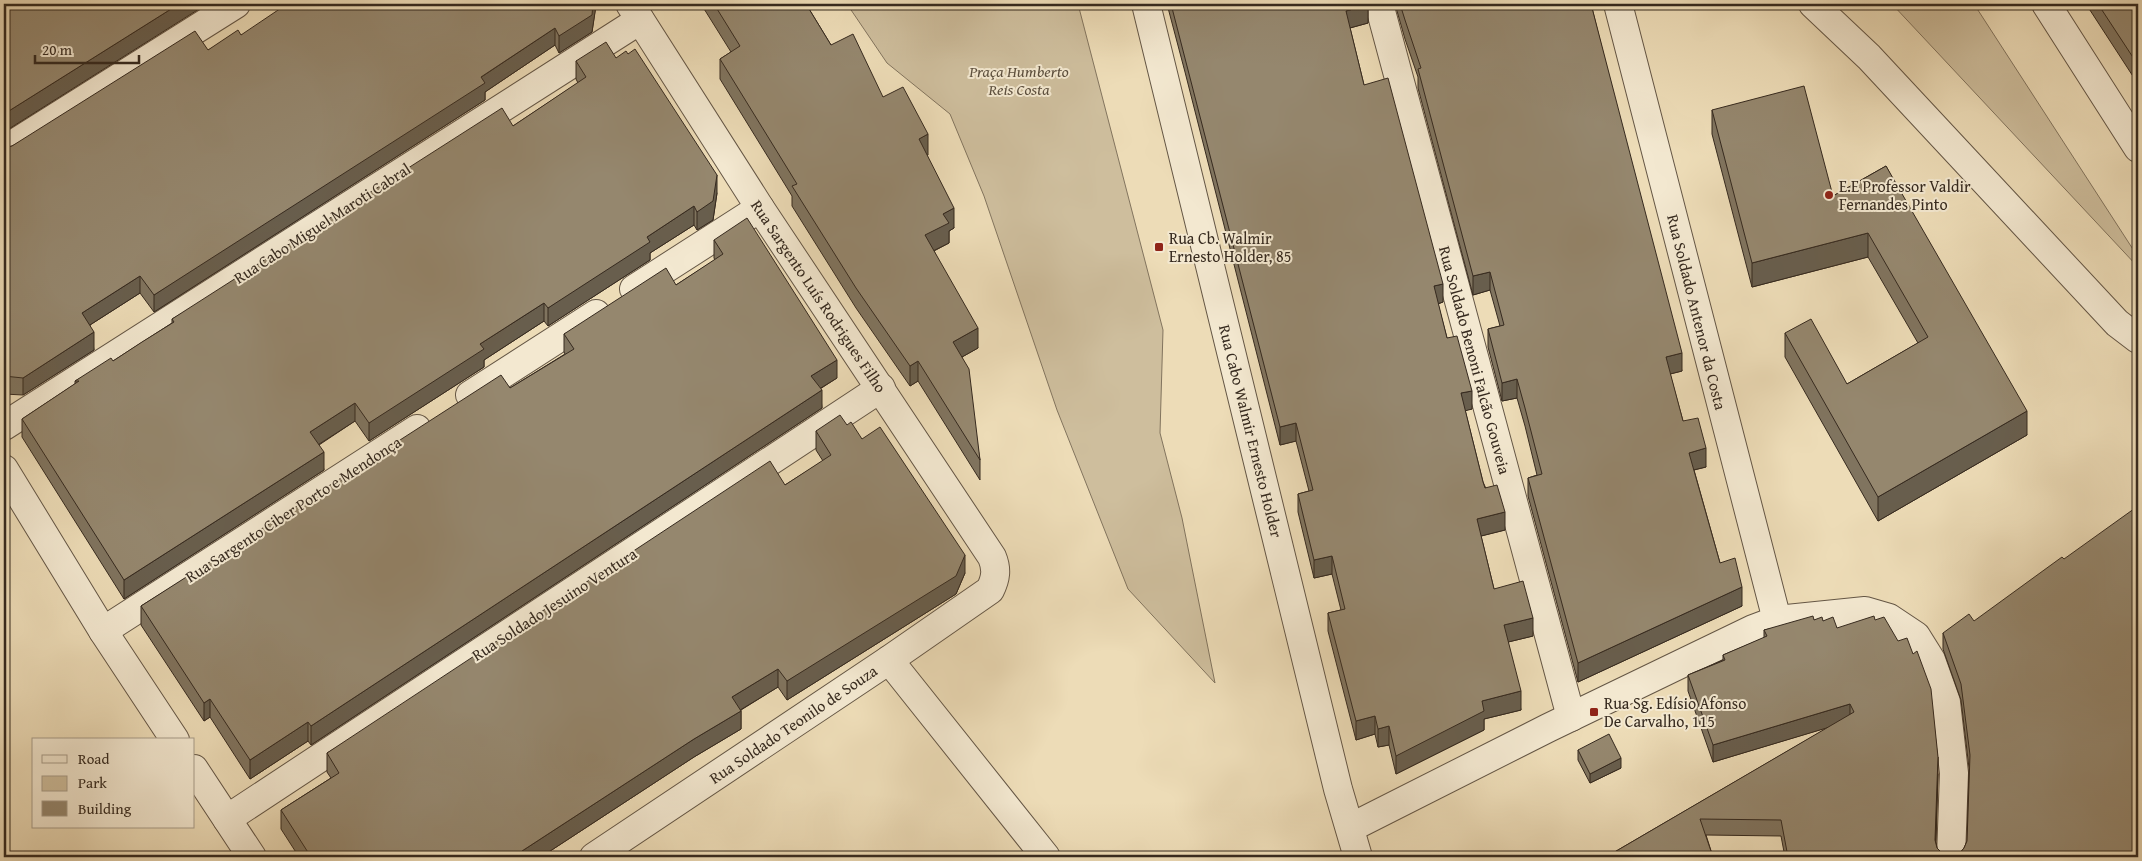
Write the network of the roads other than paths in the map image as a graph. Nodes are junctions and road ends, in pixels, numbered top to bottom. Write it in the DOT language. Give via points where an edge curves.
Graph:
graph roads {
  1 [pos="236,4"];
  2 [pos="1146,4"];
  3 [pos="1379,4"];
  4 [pos="1618,4"];
  5 [pos="1813,4"];
  6 [pos="2046,4"];
  7 [pos="635,12"];
  8 [pos="2138,148"];
  9 [pos="4,150"];
  10 [pos="760,208"];
  11 [pos="2138,339"];
  12 [pos="880,388"];
  13 [pos="4,426"];
  14 [pos="4,469"];
  15 [pos="990,590"];
  16 [pos="1777,620"];
  17 [pos="103,631"];
  18 [pos="889,660"];
  19 [pos="1571,717"];
  20 [pos="174,738"];
  21 [pos="195,771"];
  22 [pos="226,819"];
  23 [pos="1350,828"];
  24 [pos="252,857"];
  25 [pos="594,857"];
  26 [pos="1046,857"];
  27 [pos="1358,857"];
  28 [pos="1951,857"];
  1 -- 9 [label="street"];
  2 -- 23 [label="street, Rua Cabo Walmir Ernesto Holder"];
  3 -- 19 [label="street, Rua Soldado Benoni Falcão Gouveia"];
  4 -- 16 [label="street, Rua Soldado Antenor da Costa"];
  5 -- 11 [label="street" via="1869,57 2117,323"];
  6 -- 8 [label="street"];
  7 -- 10 [label="street, Rua Sargento Luís Rodrigues Filho"];
  7 -- 13 [label="street, Rua Cabo Miguel Maroti Cabral"];
  10 -- 12 [label="street, Rua Sargento Luís Rodrigues Filho"];
  10 -- 17 [label="street, Rua Sargento Ciber Porto e Mendonça"];
  12 -- 15 [label="street, Rua Sargento Luís Rodrigues Filho" via="992,557 996,573"];
  12 -- 22 [label="street, Rua Soldado Jesuino Ventura"];
  14 -- 17 [label="street"];
  15 -- 18 [label="street, Rua Soldado Teonilo de Souza"];
  16 -- 19 [label="street"];
  16 -- 28 [label="street" via="1865,611 1889,618 1916,636 1930,660 1946,702 1954,773"];
  17 -- 20 [label="street"];
  18 -- 25 [label="street, Rua Soldado Teonilo de Souza"];
  18 -- 26 [label="street"];
  19 -- 23 [label="street"];
  21 -- 22 [label="street"];
  22 -- 24 [label="street"];
  23 -- 27 [label="street, Rua Cabo Walmir Ernesto Holder"];
}
